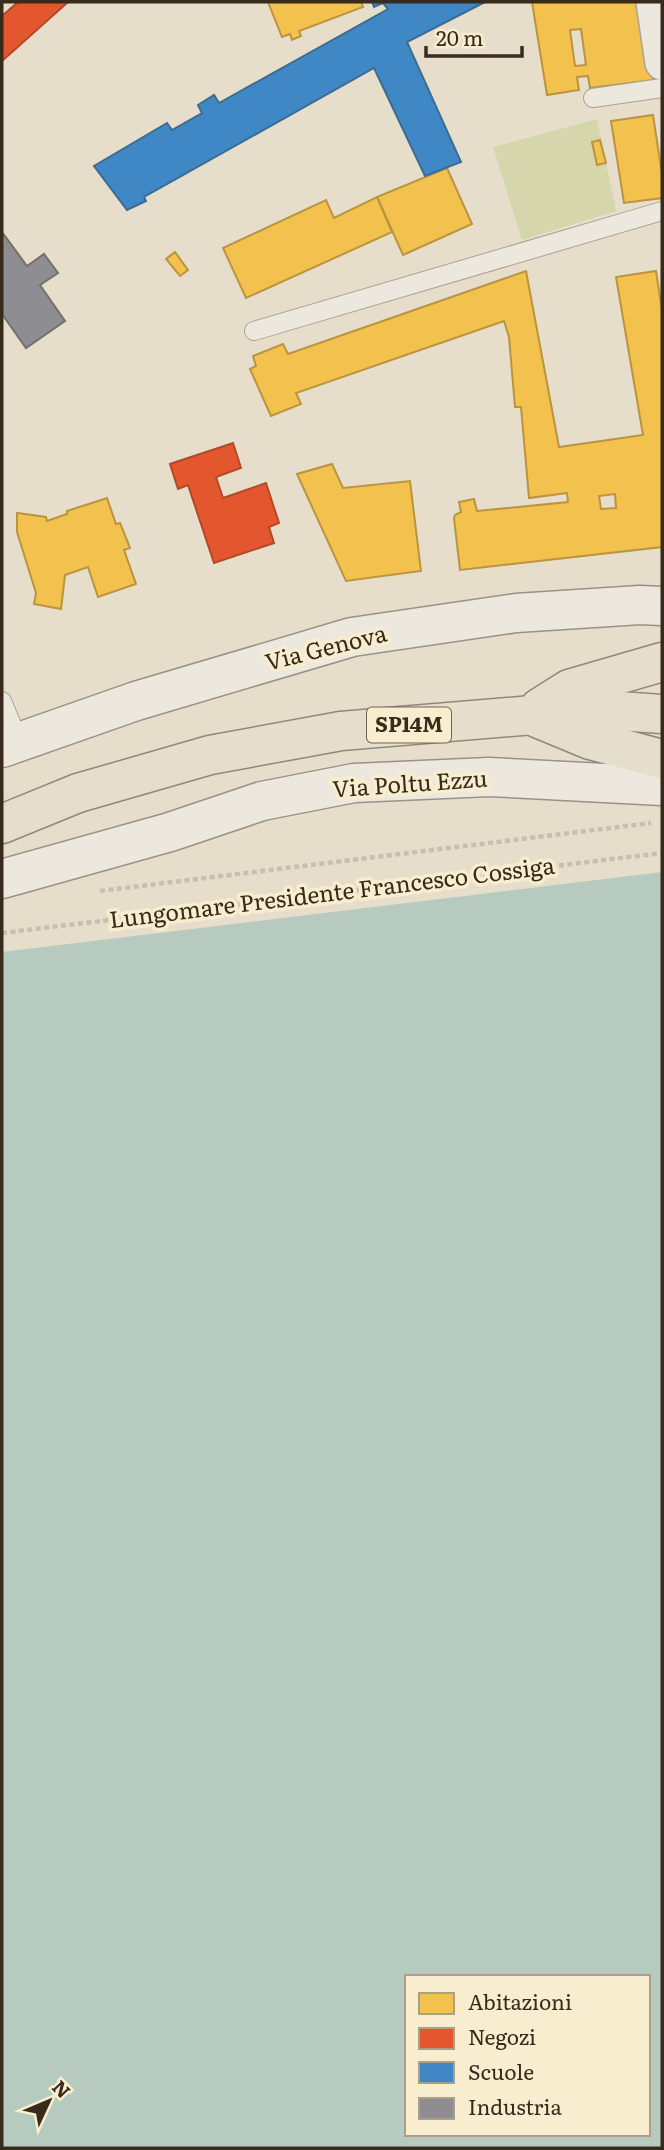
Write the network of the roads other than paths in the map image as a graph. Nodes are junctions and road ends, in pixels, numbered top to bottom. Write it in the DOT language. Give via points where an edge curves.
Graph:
graph roads {
  1 [pos="653,2"];
  2 [pos="662,63"];
  3 [pos="662,88"];
  4 [pos="593,98"];
  5 [pos="662,211"];
  6 [pos="254,331"];
  7 [pos="662,606"];
  8 [pos="662,663"];
  9 [pos="2,701"];
  10 [pos="662,714"];
  11 [pos="529,715"];
  12 [pos="10,745"];
  13 [pos="662,759"];
  14 [pos="662,786"];
  15 [pos="2,824"];
  16 [pos="2,879"];
  1 -- 2 [label="street"];
  3 -- 4 [label="lane"];
  5 -- 6 [label="lane"];
  7 -- 12 [label="street, Via Genova" via="516,613 352,637 136,701"];
  8 -- 11 [label="main road" via="569,688"];
  9 -- 12 [label="lane"];
  10 -- 11 [label="main road"];
  11 -- 13 [label="main road" via="590,740"];
  11 -- 15 [label="main road, SP14M" via="341,731 210,755 78,793"];
  14 -- 16 [label="street, Via Poltu Ezzu" via="489,777 354,783 262,800 170,832"];
}
